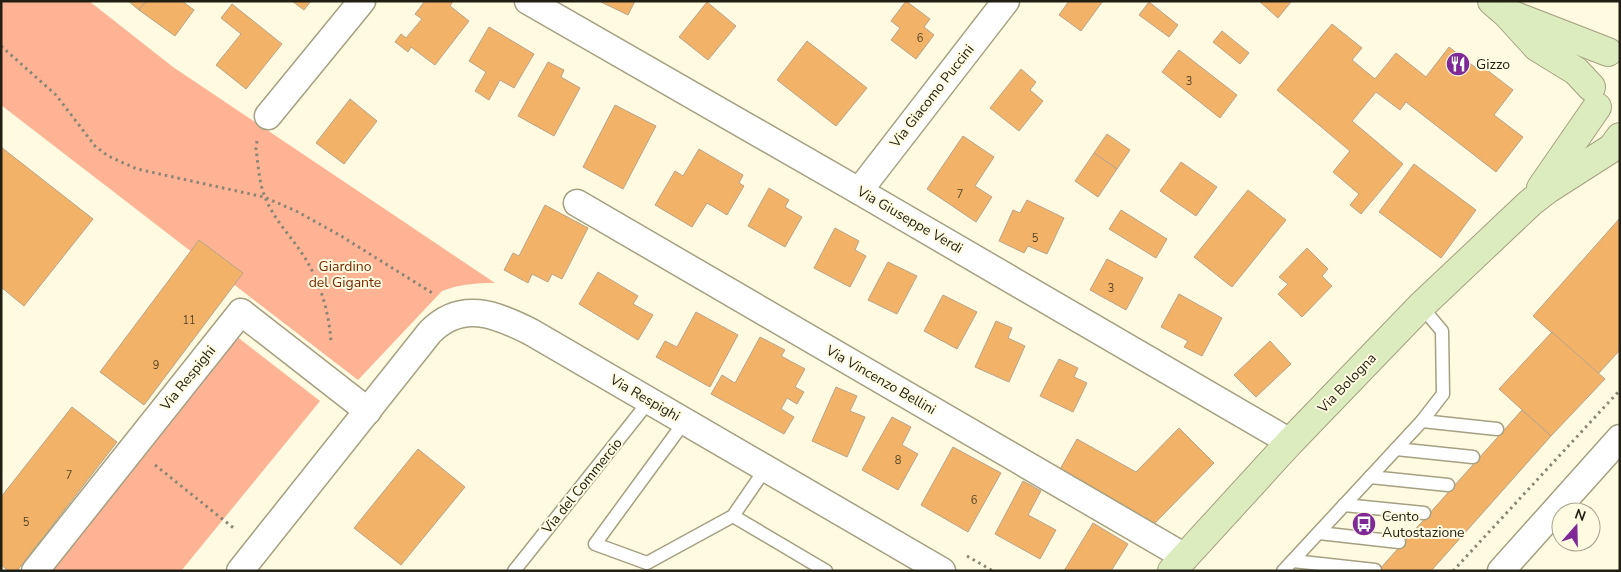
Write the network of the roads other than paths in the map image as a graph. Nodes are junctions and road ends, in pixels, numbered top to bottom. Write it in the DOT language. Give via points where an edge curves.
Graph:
graph roads {
  1 [pos="362,1"];
  2 [pos="528,1"];
  3 [pos="1006,1"];
  4 [pos="1499,7"];
  5 [pos="1614,50"];
  6 [pos="1594,97"];
  7 [pos="268,116"];
  8 [pos="1620,124"];
  9 [pos="1620,137"];
  10 [pos="859,191"];
  11 [pos="577,203"];
  12 [pos="1530,203"];
  13 [pos="1421,306"];
  14 [pos="650,400"];
  15 [pos="368,411"];
  16 [pos="685,421"];
  17 [pos="1422,421"];
  18 [pos="1497,429"];
  19 [pos="1620,438"];
  20 [pos="1290,442"];
  21 [pos="1396,448"];
  22 [pos="1473,457"];
  23 [pos="766,468"];
  24 [pos="1370,477"];
  25 [pos="1448,485"];
  26 [pos="1344,505"];
  27 [pos="1424,513"];
  28 [pos="734,516"];
  29 [pos="1318,533"];
  30 [pos="1399,542"];
  31 [pos="1292,561"];
  32 [pos="1178,564"];
  33 [pos="1375,570"];
  34 [pos="35,571"];
  35 [pos="240,571"];
  36 [pos="514,571"];
  37 [pos="826,571"];
  38 [pos="942,571"];
  39 [pos="1284,571"];
  40 [pos="1501,571"];
  1 -- 7 [label="street"];
  2 -- 10 [label="street, Via Giuseppe Verdi"];
  3 -- 10 [label="street, Via Giacomo Puccini"];
  4 -- 5 [label="main road"];
  4 -- 6 [label="main road" via="1538,47 1576,71"];
  5 -- 6 [label="main road, Via Bologna" via="1601,59 1592,76"];
  6 -- 8 [label="main road" via="1604,116"];
  6 -- 12 [label="main road, Via Bologna"];
  9 -- 12 [label="main road, Via Bologna" via="1612,148"];
  10 -- 20 [label="street, Via Giuseppe Verdi"];
  11 -- 32 [label="street, Via Vincenzo Bellini"];
  12 -- 13 [label="main road, Via Bologna"];
  13 -- 17 [label="lane" via="1442,331 1443,394"];
  13 -- 20 [label="main road, Via Bologna"];
  14 -- 15 [label="street, Via Respighi" via="510,321 489,314 462,314 440,323"];
  14 -- 16 [label="street, Via Respighi"];
  14 -- 36 [label="lane, Via del Commercio"];
  15 -- 34 [label="street, Via Respighi" via="241,312"];
  15 -- 35 [label="street, Via Respighi"];
  16 -- 23 [label="street, Via Respighi"];
  16 -- 28 [label="lane" via="595,544 647,563"];
  17 -- 18 [label="lane"];
  17 -- 21 [label="lane"];
  19 -- 40 [label="street"];
  20 -- 32 [label="main road, Via Bologna"];
  21 -- 22 [label="lane"];
  21 -- 24 [label="lane"];
  23 -- 28 [label="lane"];
  23 -- 38 [label="street, Via Respighi"];
  24 -- 25 [label="lane"];
  24 -- 26 [label="lane"];
  26 -- 27 [label="lane"];
  26 -- 29 [label="lane"];
  28 -- 37 [label="lane"];
  29 -- 30 [label="lane"];
  29 -- 31 [label="lane"];
  31 -- 33 [label="lane"];
  31 -- 39 [label="lane"];
}
